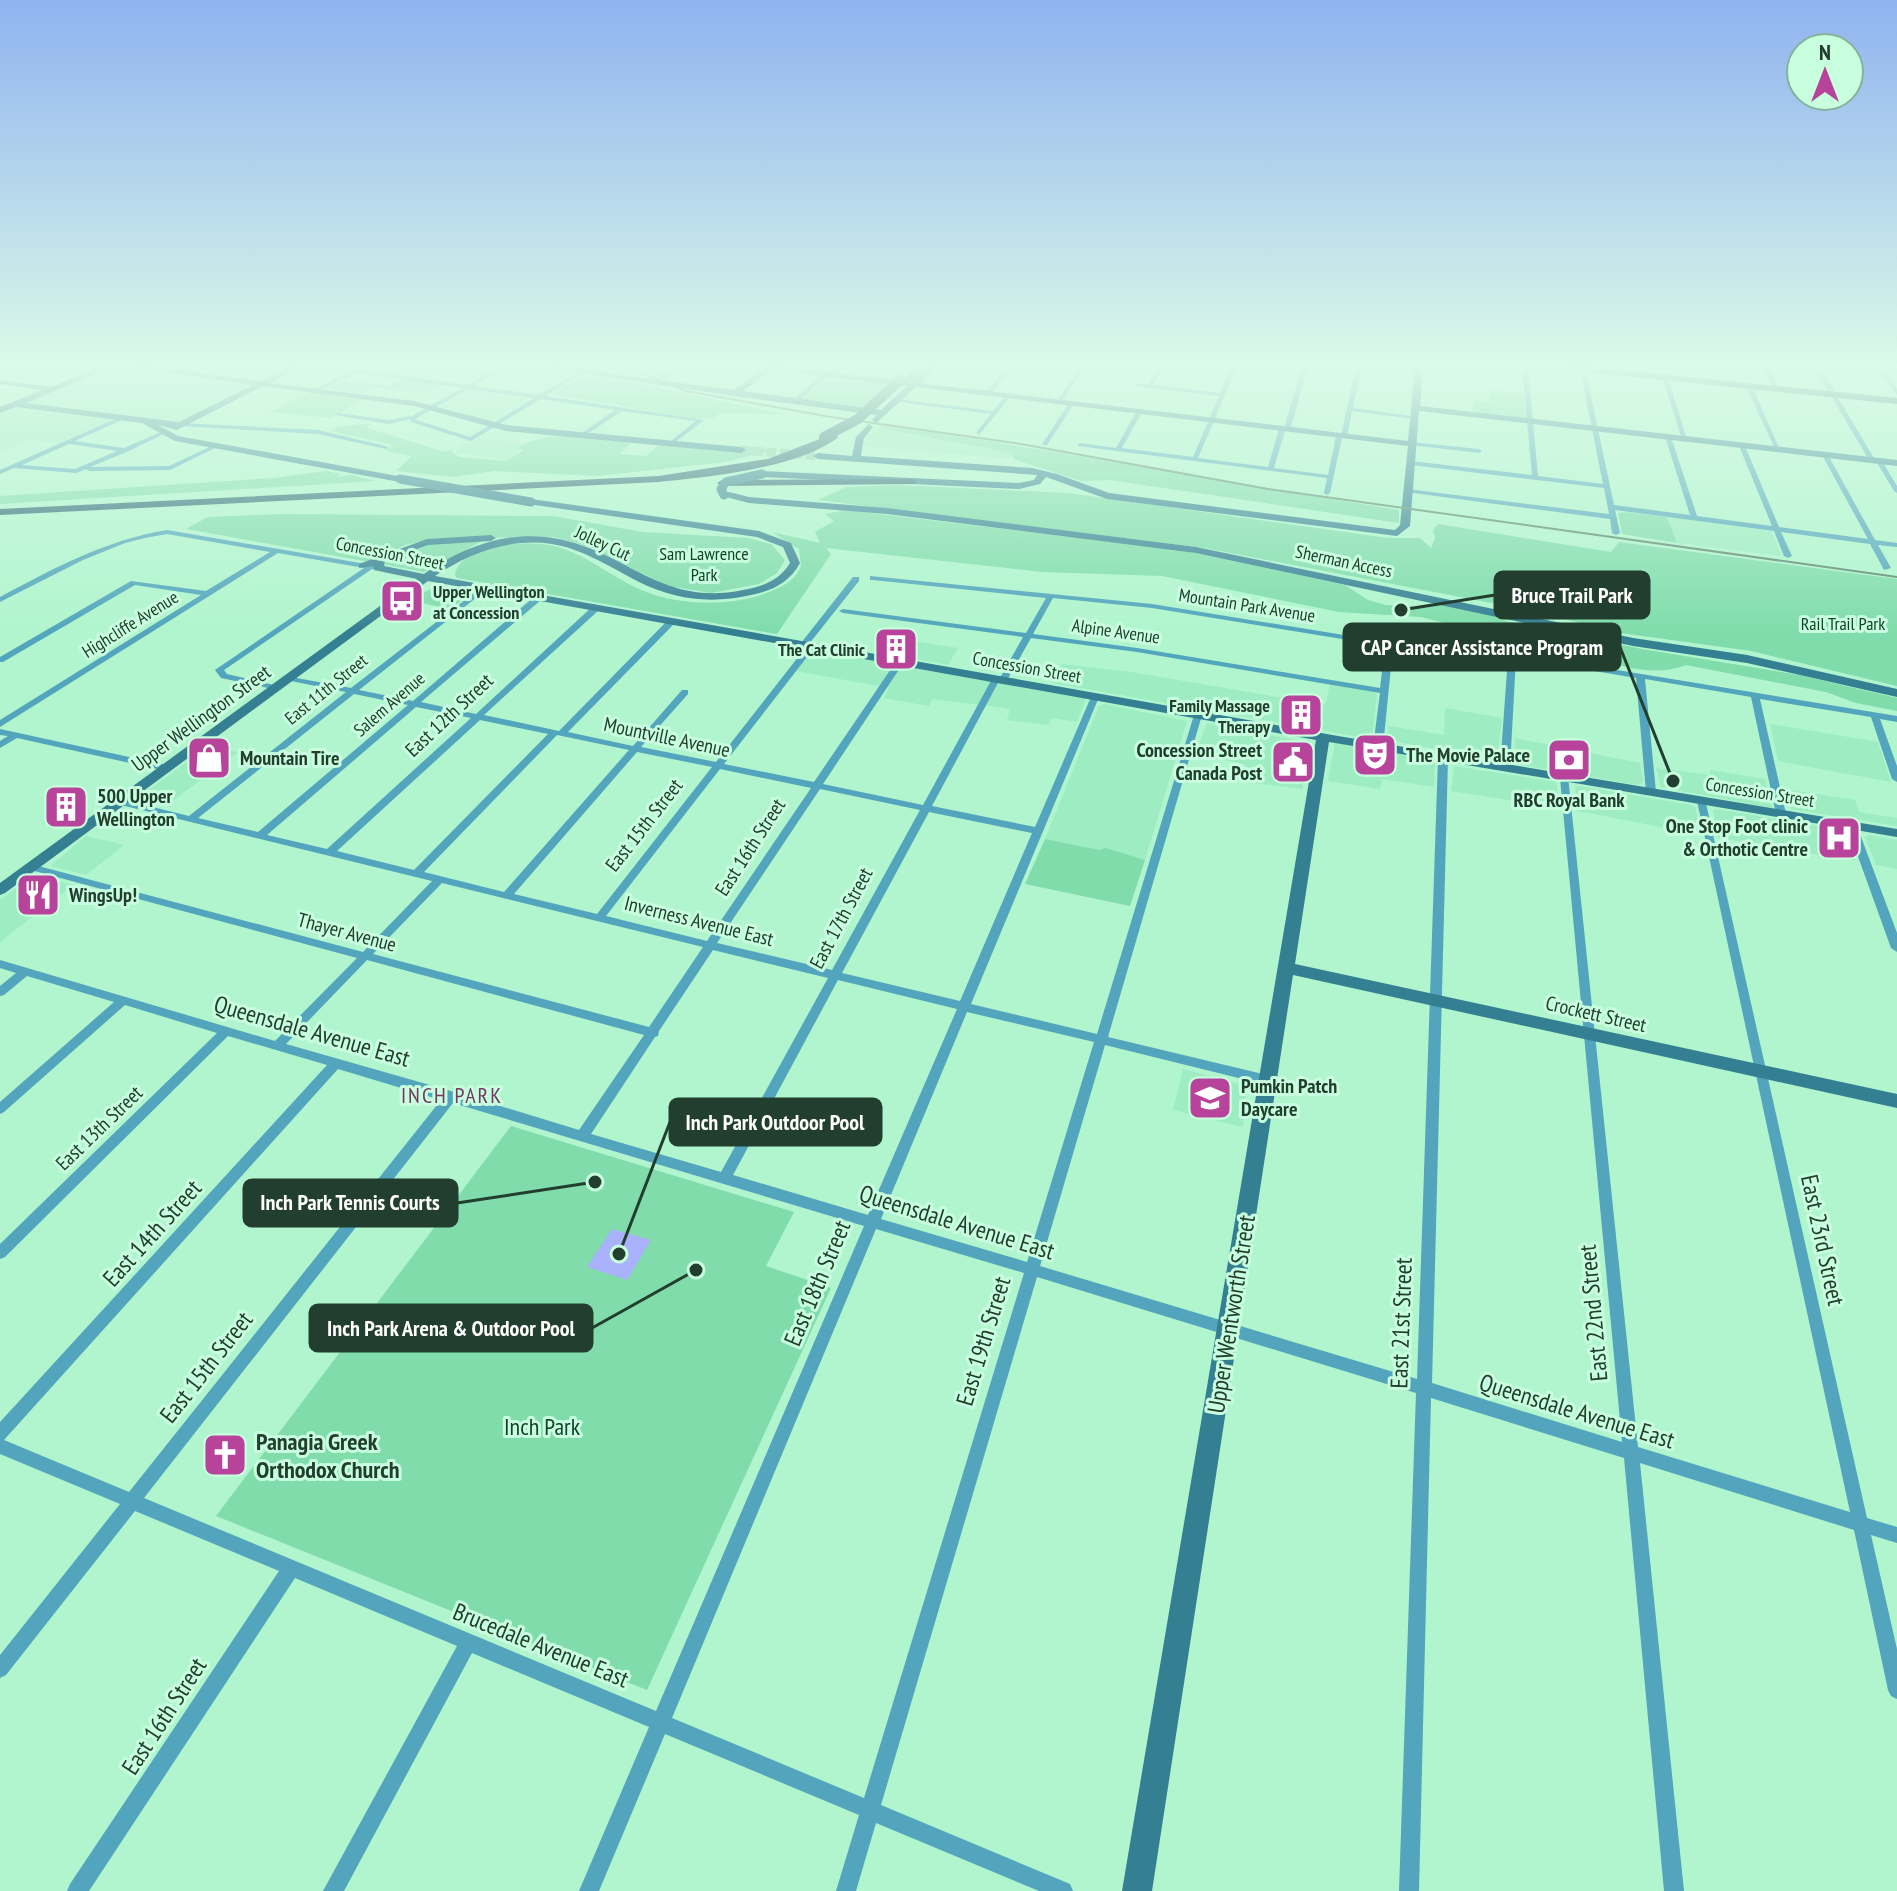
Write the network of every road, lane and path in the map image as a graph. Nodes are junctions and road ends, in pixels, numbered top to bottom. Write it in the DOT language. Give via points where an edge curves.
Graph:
graph roads {
  1 [pos="38,455"];
  2 [pos="115,455"];
  3 [pos="195,455"];
  4 [pos="273,455"];
  5 [pos="769,455"];
  6 [pos="787,455"];
  7 [pos="857,455"];
  8 [pos="1163,455"];
  9 [pos="1197,455"];
  10 [pos="1276,455"];
  11 [pos="1337,455"];
  12 [pos="1411,455"];
  13 [pos="1533,455"];
  14 [pos="1600,455"];
  15 [pos="1674,455"];
  16 [pos="1746,455"];
  17 [pos="1825,455"];
  18 [pos="1827,455"];
  19 [pos="1872,455"];
  20 [pos="818,456"];
  21 [pos="856,459"];
  22 [pos="1195,459"];
  23 [pos="1875,460"];
  24 [pos="1411,463"];
  25 [pos="1897,463"];
  26 [pos="14,466"];
  27 [pos="85,468"];
  28 [pos="978,468"];
  29 [pos="1271,469"];
  30 [pos="0,472"];
  31 [pos="1043,474"];
  32 [pos="1331,477"];
  33 [pos="1535,478"];
  34 [pos="912,482"];
  35 [pos="1023,482"];
  36 [pos="1074,484"];
  37 [pos="995,485"];
  38 [pos="508,486"];
  39 [pos="1606,486"];
  40 [pos="1407,491"];
  41 [pos="1897,491"];
  42 [pos="1327,493"];
  43 [pos="1611,507"];
  44 [pos="0,510"];
  45 [pos="1613,517"];
  46 [pos="1694,518"];
  47 [pos="1777,530"];
  48 [pos="1616,533"];
  49 [pos="529,539"];
  50 [pos="1872,542"];
  51 [pos="1897,545"];
  52 [pos="278,550"];
  53 [pos="463,554"];
  54 [pos="1788,556"];
  55 [pos="373,566"];
  56 [pos="1887,568"];
  57 [pos="425,578"];
  58 [pos="873,578"];
  59 [pos="856,579"];
  60 [pos="466,585"];
  61 [pos="483,588"];
  62 [pos="208,594"];
  63 [pos="1051,596"];
  64 [pos="538,598"];
  65 [pos="0,600"];
  66 [pos="394,600"];
  67 [pos="596,608"];
  68 [pos="843,611"];
  69 [pos="671,622"];
  70 [pos="1029,636"];
  71 [pos="1389,644"];
  72 [pos="808,646"];
  73 [pos="1512,655"];
  74 [pos="0,660"];
  75 [pos="900,662"];
  76 [pos="1640,676"];
  77 [pos="289,678"];
  78 [pos="1000,680"];
  79 [pos="275,688"];
  80 [pos="353,691"];
  81 [pos="1384,691"];
  82 [pos="685,692"];
  83 [pos="1897,693"];
  84 [pos="1755,695"];
  85 [pos="1095,697"];
  86 [pos="415,703"];
  87 [pos="1198,715"];
  88 [pos="477,716"];
  89 [pos="1875,716"];
  90 [pos="1897,719"];
  91 [pos="0,724"];
  92 [pos="0,732"];
  93 [pos="558,733"];
  94 [pos="15,736"];
  95 [pos="1323,737"];
  96 [pos="0,745"];
  97 [pos="1378,747"];
  98 [pos="635,749"];
  99 [pos="1443,758"];
  100 [pos="718,766"];
  101 [pos="166,768"];
  102 [pos="1505,768"];
  103 [pos="1565,778"];
  104 [pos="1897,779"];
  105 [pos="817,786"];
  106 [pos="1651,792"];
  107 [pos="1702,801"];
  108 [pos="120,802"];
  109 [pos="925,808"];
  110 [pos="1781,814"];
  111 [pos="192,818"];
  112 [pos="1852,826"];
  113 [pos="1038,831"];
  114 [pos="1897,833"];
  115 [pos="261,835"];
  116 [pos="330,852"];
  117 [pos="31,867"];
  118 [pos="417,873"];
  119 [pos="440,879"];
  120 [pos="0,890"];
  121 [pos="507,895"];
  122 [pos="600,917"];
  123 [pos="712,944"];
  124 [pos="1897,948"];
  125 [pos="365,955"];
  126 [pos="0,964"];
  127 [pos="1286,968"];
  128 [pos="26,971"];
  129 [pos="835,975"];
  130 [pos="0,992"];
  131 [pos="124,1000"];
  132 [pos="1434,1000"];
  133 [pos="963,1006"];
  134 [pos="225,1032"];
  135 [pos="654,1033"];
  136 [pos="1589,1035"];
  137 [pos="1101,1041"];
  138 [pos="277,1046"];
  139 [pos="336,1063"];
  140 [pos="1761,1073"];
  141 [pos="1267,1080"];
  142 [pos="451,1096"];
  143 [pos="1897,1101"];
  144 [pos="0,1109"];
  145 [pos="583,1135"];
  146 [pos="725,1177"];
  147 [pos="872,1222"];
  148 [pos="0,1253"];
  149 [pos="1032,1269"];
  150 [pos="1228,1328"];
  151 [pos="1423,1388"];
  152 [pos="0,1434"];
  153 [pos="0,1446"];
  154 [pos="1630,1452"];
  155 [pos="130,1501"];
  156 [pos="1860,1525"];
  157 [pos="1897,1535"];
  158 [pos="291,1568"];
  159 [pos="469,1641"];
  160 [pos="0,1669"];
  161 [pos="1897,1690"];
  162 [pos="659,1720"];
  163 [pos="869,1811"];
  164 [pos="77,1891"];
  165 [pos="333,1891"];
  166 [pos="589,1891"];
  167 [pos="846,1891"];
  168 [pos="1063,1891"];
  169 [pos="1137,1891"];
  170 [pos="1409,1891"];
  171 [pos="1674,1891"];
  1 -- 26 [label="street"];
  2 -- 27 [label="street"];
  3 -- 27 [label="street" via="165,469"];
  4 -- 49 [label="main road, Jolley Cut, bridge" via="531,502 749,532 787,545 795,559 779,581 717,597 666,591 571,546"];
  5 -- 44 [label="main road" via="648,476"];
  6 -- 38 [label="main road" via="704,473"];
  7 -- 21 [label="main road"];
  8 -- 22 [label="street"];
  9 -- 22 [label="street"];
  10 -- 29 [label="street"];
  11 -- 32 [label="street"];
  12 -- 24 [label="main road"];
  13 -- 33 [label="street"];
  14 -- 39 [label="street"];
  15 -- 46 [label="street"];
  16 -- 47 [label="street"];
  17 -- 50 [label="street"];
  18 -- 23 [label="main road"];
  19 -- 23 [label="street"];
  20 -- 21 [label="main road"];
  21 -- 28 [label="main road"];
  22 -- 29 [label="street"];
  23 -- 25 [label="main road"];
  23 -- 41 [label="street"];
  24 -- 33 [label="street"];
  24 -- 40 [label="main road"];
  26 -- 27 [label="street" via="65,473"];
  26 -- 30 [label="street"];
  28 -- 31 [label="main road"];
  28 -- 35 [label="main road" via="1023,475"];
  29 -- 32 [label="street"];
  31 -- 35 [label="main road, Sherman Access"];
  31 -- 36 [label="main road"];
  31 -- 37 [label="main road, Sherman Access" via="1030,485"];
  32 -- 42 [label="street"];
  33 -- 39 [label="street"];
  34 -- 37 [label="main road, Sherman Access"];
  34 -- 38 [label="main road"];
  34 -- 83 [label="main road, Sherman Access, bridge" via="762,475 726,489 736,500 887,511 1196,550"];
  35 -- 37 [label="main road, Sherman Access"];
  36 -- 37 [label="main road" via="1051,482 1018,489"];
  36 -- 40 [label="main road" via="1136,501 1389,533 1402,531"];
  38 -- 44 [label="main road"];
  39 -- 43 [label="street"];
  40 -- 45 [label="street"];
  43 -- 45 [label="street"];
  43 -- 46 [label="street"];
  45 -- 48 [label="street"];
  46 -- 47 [label="street"];
  47 -- 50 [label="street"];
  47 -- 54 [label="street"];
  49 -- 53 [label="main road, Jolley Cut"];
  49 -- 55 [label="main road" via="437,540 401,549"];
  50 -- 51 [label="street"];
  50 -- 56 [label="street"];
  52 -- 55 [label="street, Concession Street"];
  52 -- 62 [label="street, Highcliffe Avenue"];
  52 -- 65 [label="street, Concession Street" via="186,533 152,534 93,551"];
  53 -- 57 [label="main road, Jolley Cut"];
  53 -- 60 [label="main road" via="451,574"];
  55 -- 57 [label="main road, Concession Street"];
  55 -- 79 [label="street" via="219,670 224,676"];
  57 -- 60 [label="main road, Concession Street"];
  57 -- 66 [label="main road, Upper Wellington Street"];
  58 -- 63 [label="street, Mountain Park Avenue"];
  59 -- 72 [label="street, East 15th Street"];
  60 -- 61 [label="main road, Concession Street"];
  60 -- 66 [label="main road" via="426,588"];
  61 -- 64 [label="main road, Concession Street"];
  61 -- 80 [label="street, East 11th Street"];
  62 -- 74 [label="street" via="142,582 127,586"];
  62 -- 91 [label="street, Highcliffe Avenue"];
  63 -- 70 [label="street, East 17th Street"];
  63 -- 71 [label="street, Mountain Park Avenue" via="1165,608"];
  64 -- 67 [label="main road, Concession Street"];
  64 -- 86 [label="street, Salem Avenue"];
  66 -- 77 [label="main road, Upper Wellington Street"];
  67 -- 69 [label="main road, Concession Street"];
  67 -- 88 [label="street, East 12th Street"];
  68 -- 70 [label="street, Alpine Avenue"];
  69 -- 72 [label="main road, Concession Street"];
  69 -- 93 [label="street"];
  70 -- 78 [label="street, East 17th Street"];
  70 -- 81 [label="street, Alpine Avenue"];
  71 -- 73 [label="street, Mountain Park Avenue" via="1445,644"];
  71 -- 81 [label="street"];
  72 -- 75 [label="main road, Concession Street"];
  72 -- 100 [label="street, East 15th Street"];
  73 -- 76 [label="street, Mountain Park Avenue"];
  73 -- 102 [label="street"];
  75 -- 78 [label="main road, Concession Street"];
  75 -- 105 [label="street, East 16th Street"];
  76 -- 84 [label="street, Mountain Park Avenue"];
  76 -- 106 [label="street"];
  77 -- 79 [label="main road, Upper Wellington Street"];
  77 -- 80 [label="street, Mountville Avenue"];
  78 -- 85 [label="main road, Concession Street"];
  78 -- 109 [label="street, East 17th Street"];
  79 -- 101 [label="main road, Upper Wellington Street"];
  80 -- 86 [label="street, Mountville Avenue"];
  80 -- 111 [label="street, East 11th Street"];
  81 -- 97 [label="street"];
  82 -- 98 [label="street"];
  84 -- 89 [label="street, Mountain Park Avenue"];
  84 -- 110 [label="street"];
  85 -- 87 [label="main road, Concession Street"];
  85 -- 113 [label="street, East 18th Street"];
  86 -- 88 [label="street, Mountville Avenue"];
  86 -- 115 [label="street, Salem Avenue"];
  87 -- 95 [label="main road, Concession Street"];
  87 -- 137 [label="street, East 19th Street"];
  88 -- 93 [label="street, Mountville Avenue"];
  88 -- 116 [label="street, East 12th Street"];
  89 -- 90 [label="street, Mountain Park Avenue"];
  89 -- 104 [label="street"];
  92 -- 94 [label="street"];
  93 -- 98 [label="street, Mountville Avenue"];
  93 -- 118 [label="street"];
  94 -- 96 [label="street"];
  94 -- 101 [label="street"];
  95 -- 97 [label="main road, Concession Street"];
  95 -- 127 [label="main road, Upper Wentworth Street"];
  97 -- 99 [label="main road, Concession Street"];
  98 -- 100 [label="street, Mountville Avenue"];
  98 -- 121 [label="street"];
  99 -- 102 [label="main road, Concession Street"];
  99 -- 132 [label="street, East 21st Street"];
  100 -- 105 [label="street, Mountville Avenue"];
  100 -- 122 [label="street, East 15th Street"];
  101 -- 108 [label="main road, Upper Wellington Street"];
  102 -- 103 [label="main road, Concession Street"];
  103 -- 106 [label="main road, Concession Street"];
  103 -- 136 [label="street, East 22nd Street"];
  105 -- 109 [label="street, Mountville Avenue"];
  105 -- 123 [label="street, East 16th Street"];
  106 -- 107 [label="main road, Concession Street"];
  107 -- 110 [label="main road, Concession Street"];
  107 -- 140 [label="street, East 23rd Street"];
  108 -- 111 [label="street, Inverness Avenue East"];
  108 -- 117 [label="main road, Upper Wellington Street"];
  109 -- 113 [label="street, Mountville Avenue"];
  109 -- 129 [label="street, East 17th Street"];
  110 -- 112 [label="main road, Concession Street"];
  111 -- 115 [label="street, Inverness Avenue East"];
  112 -- 114 [label="main road, Concession Street"];
  112 -- 124 [label="street"];
  113 -- 133 [label="street, East 18th Street"];
  115 -- 116 [label="street, Inverness Avenue East"];
  116 -- 118 [label="street, Inverness Avenue East"];
  117 -- 120 [label="main road, Upper Wellington Street"];
  117 -- 125 [label="street, Thayer Avenue"];
  118 -- 119 [label="street, Inverness Avenue East"];
  119 -- 121 [label="street, Inverness Avenue East"];
  119 -- 125 [label="street"];
  121 -- 122 [label="street, Inverness Avenue East"];
  122 -- 123 [label="street, Inverness Avenue East"];
  123 -- 129 [label="street, Inverness Avenue East"];
  123 -- 135 [label="street, East 16th Street"];
  125 -- 135 [label="street, Thayer Avenue"];
  125 -- 138 [label="street"];
  126 -- 128 [label="street, Queensdale Avenue East"];
  127 -- 132 [label="main road, Crockett Street"];
  127 -- 141 [label="main road, Upper Wentworth Street"];
  128 -- 130 [label="street"];
  128 -- 131 [label="street, Queensdale Avenue East"];
  129 -- 133 [label="street, Inverness Avenue East"];
  129 -- 146 [label="street, East 17th Street"];
  131 -- 134 [label="street, Queensdale Avenue East"];
  131 -- 144 [label="street"];
  132 -- 136 [label="main road, Crockett Street"];
  132 -- 151 [label="street, East 21st Street"];
  133 -- 137 [label="street, Inverness Avenue East"];
  133 -- 147 [label="street, East 18th Street"];
  134 -- 138 [label="street, Queensdale Avenue East"];
  134 -- 148 [label="street, East 13th Street"];
  135 -- 145 [label="street, East 16th Street"];
  136 -- 140 [label="main road, Crockett Street"];
  136 -- 154 [label="street, East 22nd Street"];
  137 -- 141 [label="street, Inverness Avenue East"];
  137 -- 149 [label="street, East 19th Street"];
  138 -- 139 [label="street, Queensdale Avenue East"];
  139 -- 142 [label="street, Queensdale Avenue East"];
  139 -- 152 [label="street, East 14th Street"];
  140 -- 143 [label="main road, Crockett Street"];
  140 -- 156 [label="street, East 23rd Street"];
  141 -- 150 [label="main road, Upper Wentworth Street"];
  142 -- 145 [label="street, Queensdale Avenue East"];
  142 -- 155 [label="street, East 15th Street"];
  145 -- 146 [label="street, Queensdale Avenue East"];
  146 -- 147 [label="street, Queensdale Avenue East"];
  147 -- 149 [label="street, Queensdale Avenue East"];
  147 -- 162 [label="street, East 18th Street"];
  149 -- 150 [label="street, Queensdale Avenue East"];
  149 -- 163 [label="street, East 19th Street"];
  150 -- 151 [label="street, Queensdale Avenue East"];
  150 -- 169 [label="main road, Upper Wentworth Street"];
  151 -- 154 [label="street, Queensdale Avenue East"];
  151 -- 170 [label="street, East 21st Street"];
  153 -- 155 [label="street, Brucedale Avenue East"];
  154 -- 156 [label="street, Queensdale Avenue East"];
  154 -- 171 [label="street, East 22nd Street"];
  155 -- 158 [label="street, Brucedale Avenue East"];
  155 -- 160 [label="street, East 15th Street"];
  156 -- 157 [label="street, Queensdale Avenue East"];
  156 -- 161 [label="street, East 23rd Street"];
  158 -- 159 [label="street, Brucedale Avenue East"];
  158 -- 164 [label="street, East 16th Street"];
  159 -- 162 [label="street, Brucedale Avenue East"];
  159 -- 165 [label="street"];
  162 -- 163 [label="street, Brucedale Avenue East"];
  162 -- 166 [label="street, East 18th Street"];
  163 -- 167 [label="street, East 19th Street"];
  163 -- 168 [label="street, Brucedale Avenue East"];
}
